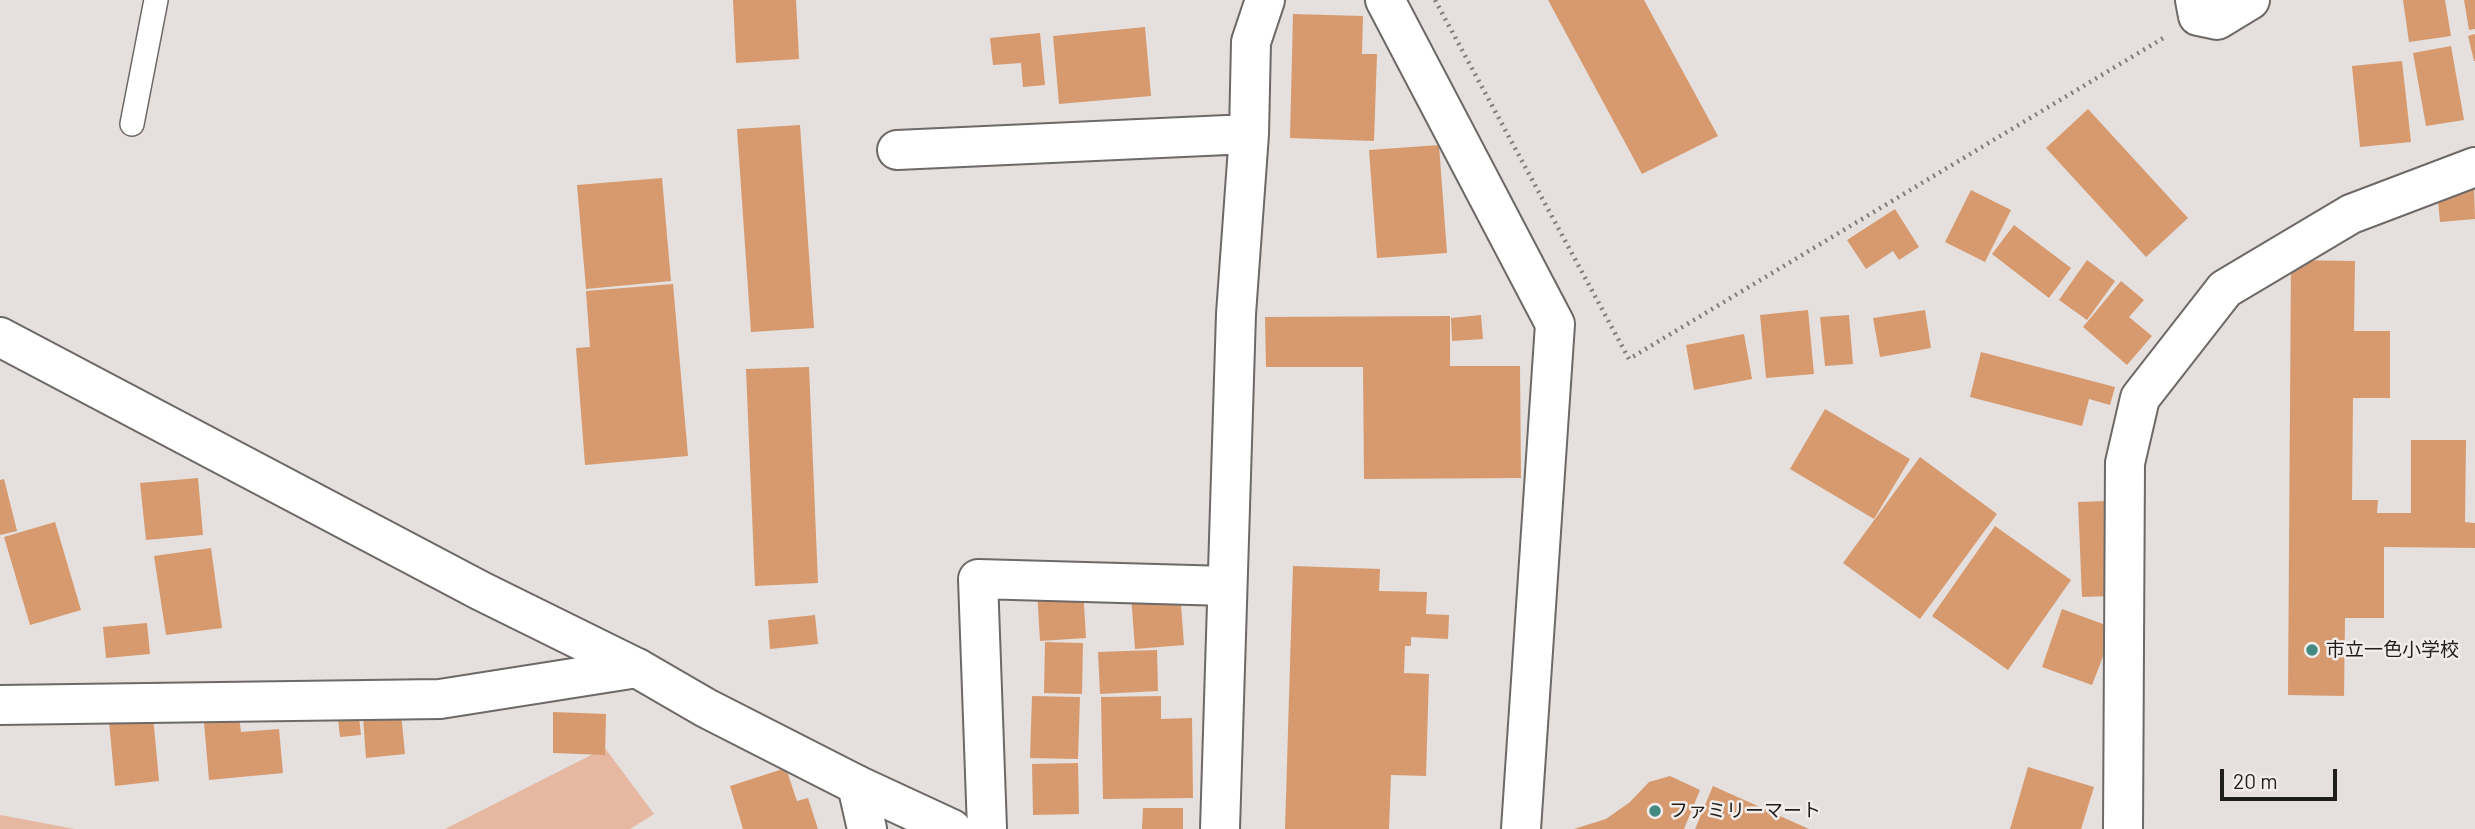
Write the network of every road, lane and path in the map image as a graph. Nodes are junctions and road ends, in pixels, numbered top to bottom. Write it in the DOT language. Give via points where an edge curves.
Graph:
graph roads {
  1 [pos="156,0"];
  2 [pos="1265,0"];
  3 [pos="1385,0"];
  4 [pos="1435,0"];
  5 [pos="2250,0"];
  6 [pos="2197,8"];
  7 [pos="132,124"];
  8 [pos="1249,134"];
  9 [pos="897,150"];
  10 [pos="2475,167"];
  11 [pos="0,337"];
  12 [pos="1227,586"];
  13 [pos="637,668"];
  14 [pos="0,705"];
  15 [pos="857,785"];
  16 [pos="867,829"];
  17 [pos="952,829"];
  18 [pos="987,829"];
  19 [pos="1220,829"];
  20 [pos="1521,829"];
  21 [pos="2123,829"];
  1 -- 7 [label="lane"];
  2 -- 8 [label="street" via="1251,42"];
  3 -- 20 [label="street" via="1555,324"];
  4 -- 6 [label="path" via="1629,359"];
  5 -- 6 [label="street" via="2217,20"];
  8 -- 9 [label="street"];
  8 -- 12 [label="street" via="1236,314"];
  10 -- 21 [label="street" via="2351,214 2225,289 2140,398 2125,463"];
  11 -- 13 [label="street" via="481,592"];
  12 -- 18 [label="street" via="978,579"];
  12 -- 19 [label="street"];
  13 -- 14 [label="street" via="440,699"];
  13 -- 15 [label="street"];
  15 -- 16 [label="street"];
  15 -- 17 [label="street"];
}
